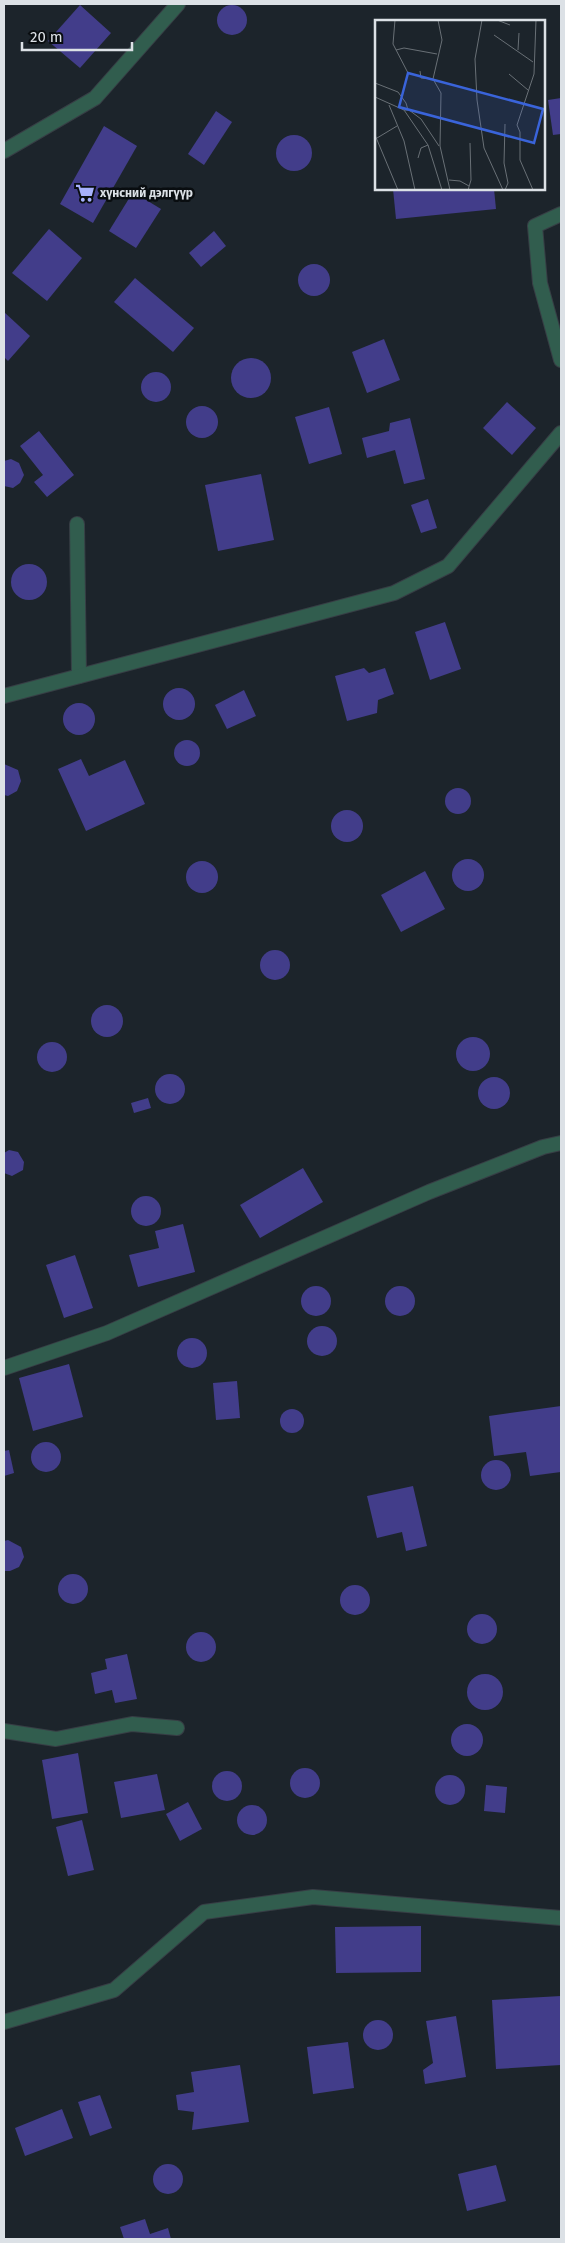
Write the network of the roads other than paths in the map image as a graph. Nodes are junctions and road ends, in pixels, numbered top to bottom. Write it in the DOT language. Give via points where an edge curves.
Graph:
graph roads {
  1 [pos="178,4"];
  2 [pos="4,151"];
  3 [pos="561,214"];
  4 [pos="561,360"];
  5 [pos="561,433"];
  6 [pos="77,524"];
  7 [pos="79,676"];
  8 [pos="4,696"];
  9 [pos="561,1143"];
  10 [pos="4,1368"];
  11 [pos="177,1728"];
  12 [pos="4,1731"];
  13 [pos="561,1918"];
  14 [pos="4,2022"];
  1 -- 2 [label="street" via="95,98"];
  3 -- 4 [label="street" via="536,226 540,283"];
  5 -- 7 [label="street" via="448,566 394,594"];
  6 -- 7 [label="street"];
  7 -- 8 [label="street"];
  9 -- 10 [label="street" via="543,1147 429,1192 107,1333"];
  11 -- 12 [label="street" via="132,1724 56,1739"];
  13 -- 14 [label="street" via="313,1897 204,1912 114,1990"];
}
